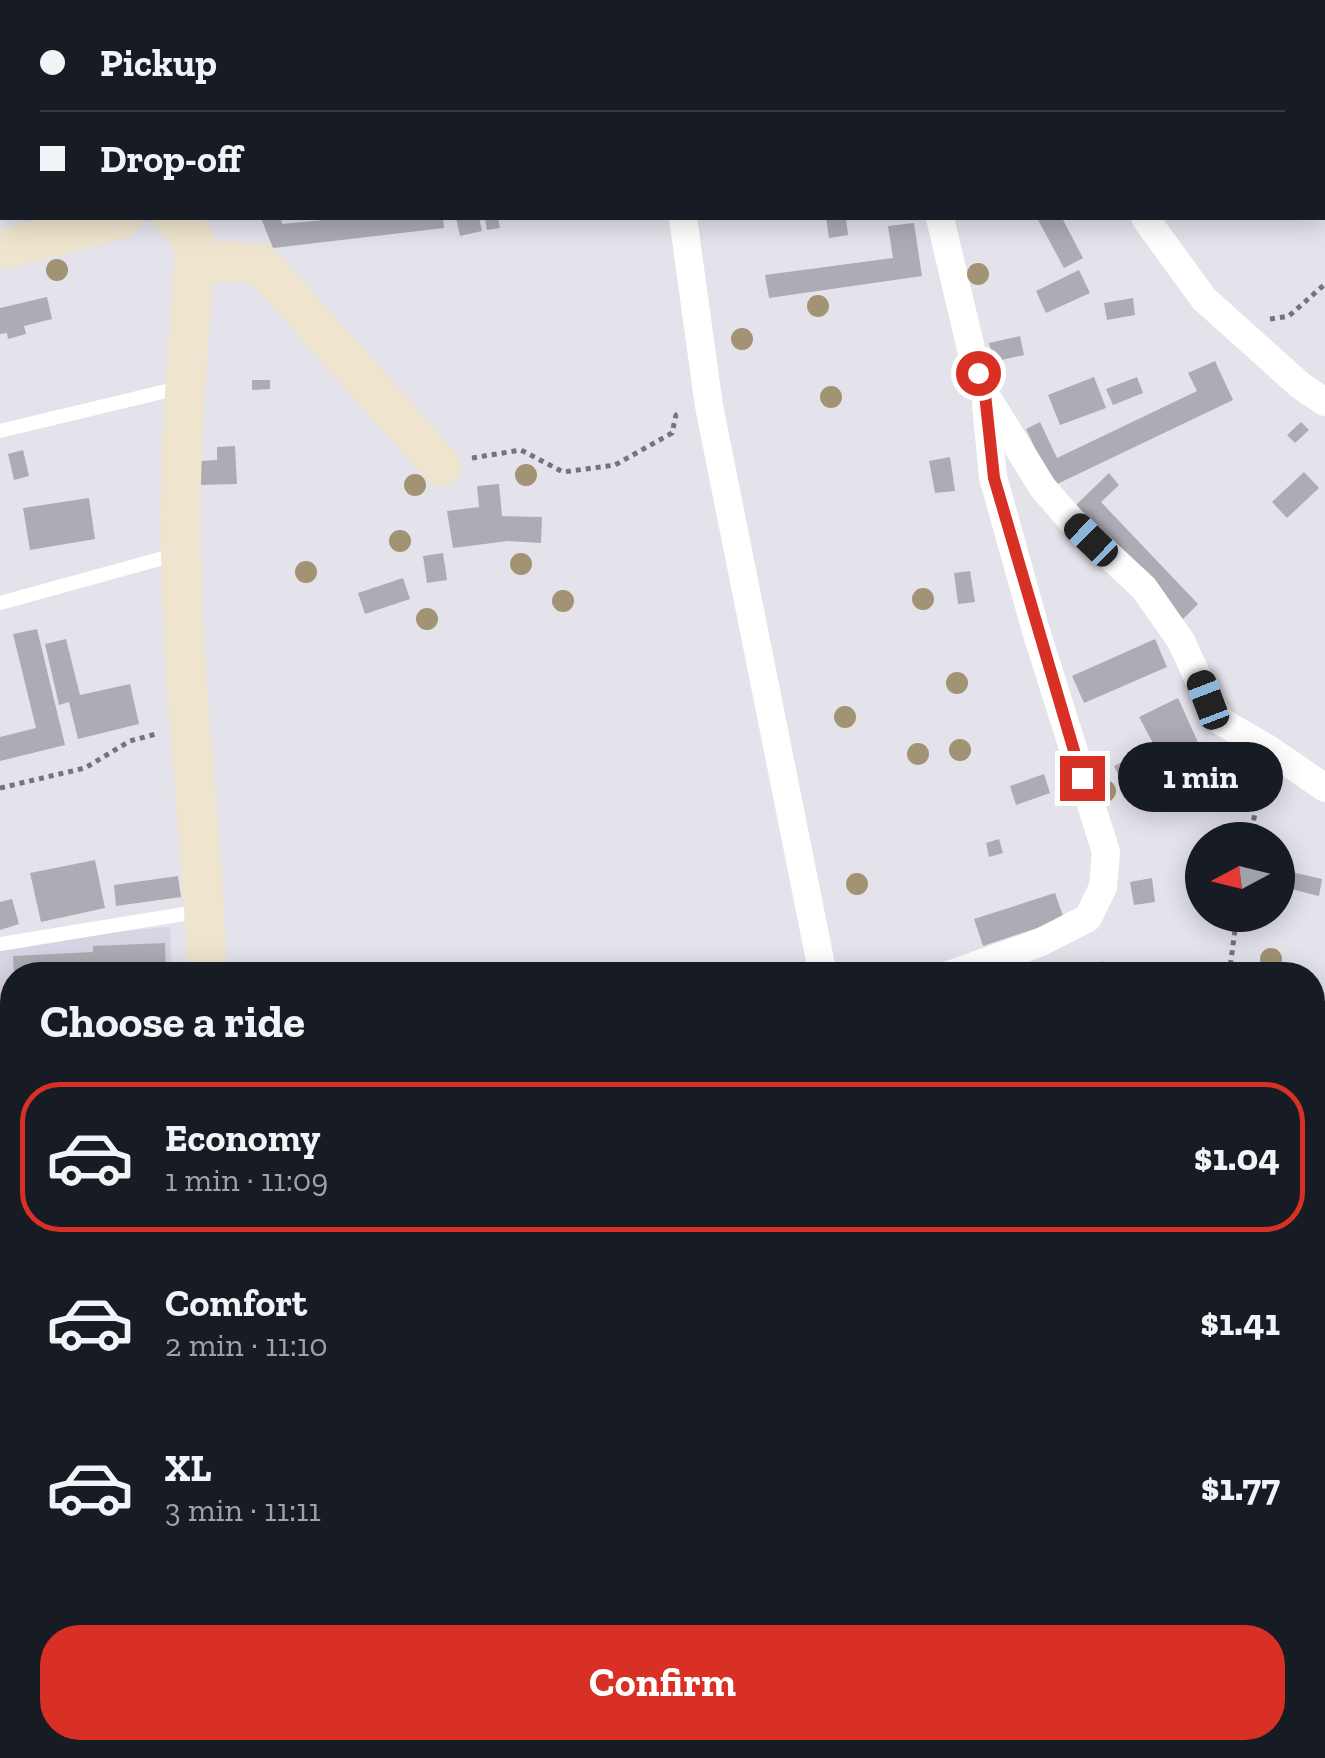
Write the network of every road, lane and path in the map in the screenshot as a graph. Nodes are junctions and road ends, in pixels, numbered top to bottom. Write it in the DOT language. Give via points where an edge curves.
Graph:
graph roads {
  1 [pos="114,220"];
  2 [pos="683,220"];
  3 [pos="940,220"];
  4 [pos="1146,220"];
  5 [pos="191,237"];
  6 [pos="0,250"];
  7 [pos="1325,284"];
  8 [pos="1240,331"];
  9 [pos="186,386"];
  10 [pos="985,394"];
  11 [pos="1325,402"];
  12 [pos="709,406"];
  13 [pos="0,431"];
  14 [pos="441,466"];
  15 [pos="180,554"];
  16 [pos="0,602"];
  17 [pos="188,725"];
  18 [pos="1267,748"];
  19 [pos="0,788"];
  20 [pos="1325,788"];
  21 [pos="1253,822"];
  22 [pos="205,910"];
  23 [pos="1235,932"];
  24 [pos="0,944"];
  25 [pos="207,962"];
  26 [pos="820,962"];
  27 [pos="986,962"];
  28 [pos="1231,962"];
  1 -- 6 [label="street"];
  2 -- 12 [label="street"];
  3 -- 10 [label="street"];
  4 -- 8 [label="street" via="1204,299"];
  5 -- 9 [label="street"];
  5 -- 14 [label="street" via="223,262 261,264"];
  7 -- 8 [label="path" via="1289,316"];
  8 -- 11 [label="street"];
  9 -- 13 [label="lane"];
  9 -- 15 [label="street"];
  10 -- 18 [label="street" via="1043,488 1144,588 1222,722"];
  10 -- 27 [label="street" via="994,478 1106,852 1104,887 1088,918"];
  12 -- 14 [label="path" via="676,415 672,432 614,465 563,472 521,450"];
  12 -- 26 [label="street"];
  15 -- 16 [label="lane"];
  15 -- 17 [label="street"];
  17 -- 19 [label="path" via="130,741 85,768"];
  17 -- 22 [label="street"];
  18 -- 20 [label="street"];
  18 -- 21 [label="path"];
  22 -- 24 [label="lane"];
  22 -- 25 [label="street"];
  23 -- 28 [label="path"];
}
